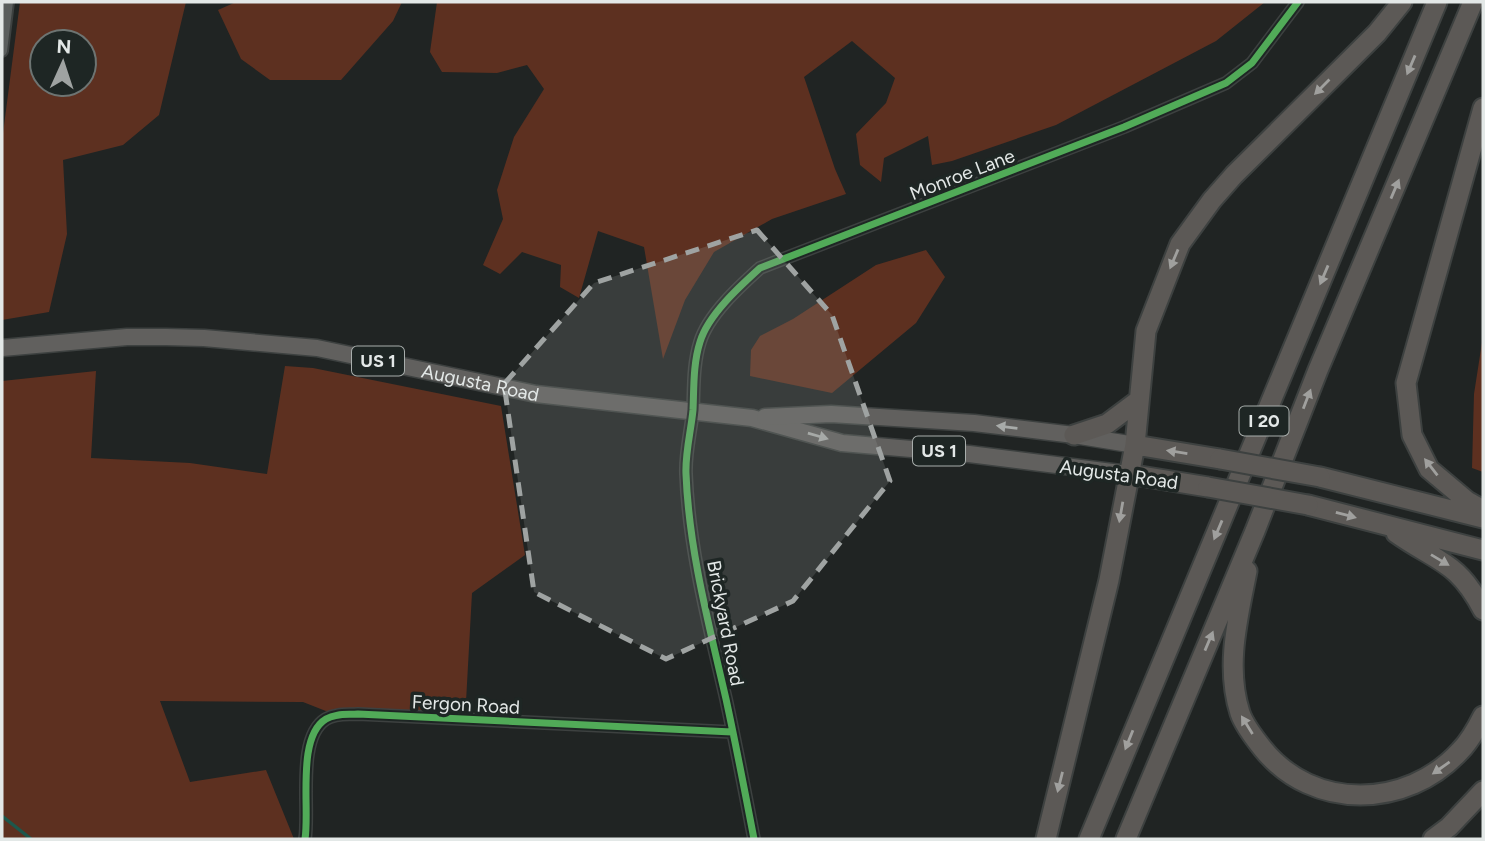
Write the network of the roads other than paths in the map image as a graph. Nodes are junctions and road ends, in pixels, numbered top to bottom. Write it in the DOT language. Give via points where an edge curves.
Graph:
graph roads {
  1 [pos="8,2"];
  2 [pos="1298,2"];
  3 [pos="1402,2"];
  4 [pos="1437,2"];
  5 [pos="1473,2"];
  6 [pos="4,18"];
  7 [pos="2,51"];
  8 [pos="1483,108"];
  9 [pos="2,348"];
  10 [pos="1139,400"];
  11 [pos="693,411"];
  12 [pos="752,418"];
  13 [pos="1074,435"];
  14 [pos="1135,446"];
  15 [pos="1128,474"];
  16 [pos="1483,510"];
  17 [pos="1483,518"];
  18 [pos="1384,525"];
  19 [pos="1255,531"];
  20 [pos="1483,550"];
  21 [pos="1483,610"];
  22 [pos="1483,716"];
  23 [pos="732,732"];
  24 [pos="1483,791"];
  25 [pos="305,839"];
  26 [pos="754,839"];
  27 [pos="1046,839"];
  28 [pos="1088,839"];
  29 [pos="1126,839"];
  30 [pos="1433,839"];
  1 -- 6 [label="street"];
  2 -- 11 [label="street, Monroe Lane" via="1252,63 1226,83 760,268 738,288 700,340"];
  3 -- 10 [label="highway, one-way" via="1370,41 1234,175 1181,244 1146,331"];
  4 -- 28 [label="highway, I 20, one-way"];
  19 -- 5 [label="highway, I 20, one-way"];
  6 -- 7 [label="street"];
  16 -- 8 [label="highway, one-way" via="1429,469 1412,435 1406,383"];
  9 -- 11 [label="main road, Augusta Road / US 1" via="127,337 276,344 317,348 536,394"];
  10 -- 13 [label="highway" via="1107,424"];
  10 -- 14 [label="highway"];
  11 -- 12 [label="main road, Augusta Road / US 1"];
  11 -- 23 [label="street, Brickyard Road" via="686,471 688,500 708,625"];
  13 -- 12 [label="main road, Augusta Road / US 1, one-way" via="831,414"];
  12 -- 15 [label="main road, Augusta Road / US 1, one-way" via="842,443"];
  13 -- 14 [label="main road, Augusta Road / US 1"];
  14 -- 15 [label="highway"];
  17 -- 14 [label="highway, Augusta Road / US 1, one-way, bridge" via="1320,477"];
  15 -- 18 [label="highway, Augusta Road / US 1, one-way, bridge" via="1308,505"];
  15 -- 27 [label="highway, one-way" via="1109,580"];
  18 -- 20 [label="highway, Augusta Road / US 1"];
  18 -- 21 [label="highway, one-way" via="1455,570"];
  22 -- 19 [label="highway, one-way" via="1462,750 1446,765 1393,791 1327,793 1275,764 1241,716 1232,673"];
  29 -- 19 [label="highway, I 20, one-way"];
  23 -- 25 [label="street, Fergon Road" via="337,715 326,719 312,735 306,770"];
  23 -- 26 [label="street, Brickyard Road"];
  24 -- 30 [label="highway"];
}
